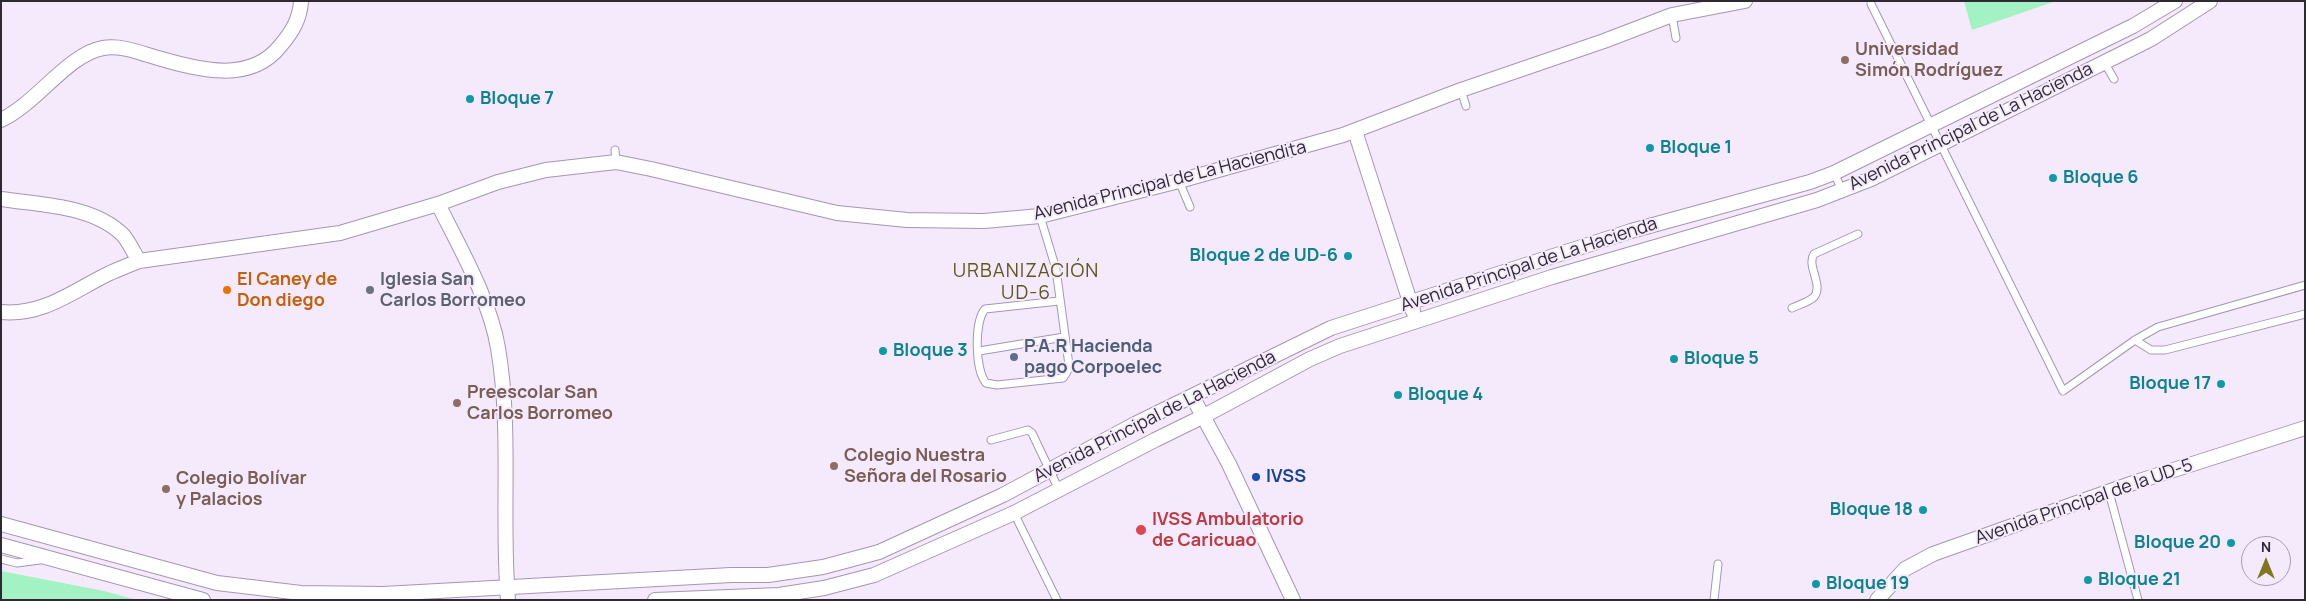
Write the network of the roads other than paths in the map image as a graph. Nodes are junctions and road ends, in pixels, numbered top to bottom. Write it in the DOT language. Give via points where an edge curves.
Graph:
graph roads {
  1 [pos="301,1"];
  2 [pos="1745,1"];
  3 [pos="2175,1"];
  4 [pos="2210,1"];
  5 [pos="1871,4"];
  6 [pos="1672,15"];
  7 [pos="1676,38"];
  8 [pos="2104,62"];
  9 [pos="2114,79"];
  10 [pos="1461,90"];
  11 [pos="1466,106"];
  12 [pos="1,120"];
  13 [pos="1355,131"];
  14 [pos="1834,173"];
  15 [pos="1179,181"];
  16 [pos="1842,190"];
  17 [pos="1,199"];
  18 [pos="438,204"];
  19 [pos="1190,207"];
  20 [pos="1040,216"];
  21 [pos="1858,234"];
  22 [pos="139,262"];
  23 [pos="2305,285"];
  24 [pos="1468,294"];
  25 [pos="1059,301"];
  26 [pos="1410,302"];
  27 [pos="1792,308"];
  28 [pos="1,312"];
  29 [pos="2305,314"];
  30 [pos="1415,321"];
  31 [pos="1064,337"];
  32 [pos="2135,340"];
  33 [pos="979,351"];
  34 [pos="1192,396"];
  35 [pos="1204,416"];
  36 [pos="2305,428"];
  37 [pos="991,440"];
  38 [pos="1051,472"];
  39 [pos="1059,490"];
  40 [pos="2109,492"];
  41 [pos="1003,496"];
  42 [pos="1014,514"];
  43 [pos="1,524"];
  44 [pos="1,545"];
  45 [pos="1,559"];
  46 [pos="52,559"];
  47 [pos="1718,564"];
  48 [pos="507,593"];
  49 [pos="384,597"];
  50 [pos="203,600"];
  51 [pos="655,600"];
  52 [pos="1058,600"];
  53 [pos="1293,600"];
  54 [pos="1714,600"];
  55 [pos="1876,600"];
  56 [pos="2138,600"];
  1 -- 12 [label="street" via="292,31 275,54 258,66 210,71 126,48 103,48 84,54 23,107"];
  2 -- 6 [label="street, Avenida Principal de La Haciendita"];
  3 -- 14 [label="street, Avenida Principal de La Hacienda" via="2133,26"];
  4 -- 8 [label="street, Avenida Principal de La Hacienda" via="2150,39"];
  5 -- 32 [label="lane" via="2063,391"];
  6 -- 7 [label="lane"];
  6 -- 10 [label="street, Avenida Principal de La Haciendita"];
  8 -- 9 [label="lane"];
  8 -- 16 [label="street, Avenida Principal de La Hacienda" via="1871,179"];
  10 -- 11 [label="lane"];
  10 -- 13 [label="street, Avenida Principal de La Haciendita"];
  13 -- 15 [label="street, Avenida Principal de La Haciendita"];
  13 -- 26 [label="street"];
  14 -- 16 [label="lane"];
  14 -- 24 [label="street, Avenida Principal de La Hacienda" via="1631,231"];
  15 -- 19 [label="lane"];
  15 -- 20 [label="street, Avenida Principal de La Haciendita"];
  16 -- 24 [label="street, Avenida Principal de La Hacienda" via="1674,240"];
  17 -- 22 [label="street" via="80,212 104,221 123,235"];
  18 -- 20 [label="street, Avenida Principal de La Haciendita" via="498,182 615,156 651,169 838,213 917,220 984,221"];
  18 -- 22 [label="street, Avenida Principal de La Haciendita" via="340,233"];
  18 -- 48 [label="street" via="480,287 498,347 504,414"];
  20 -- 25 [label="lane" via="1056,269"];
  21 -- 27 [label="lane" via="1814,254 1812,261 1817,292"];
  22 -- 28 [label="street, Avenida Principal de La Haciendita" via="110,273 54,304 13,313"];
  23 -- 32 [label="lane" via="2190,316 2158,327"];
  24 -- 26 [label="street, Avenida Principal de La Hacienda"];
  24 -- 30 [label="street, Avenida Principal de La Hacienda"];
  25 -- 31 [label="lane"];
  25 -- 33 [label="lane" via="985,309 978,323"];
  26 -- 30 [label="street"];
  26 -- 34 [label="street, Avenida Principal de La Hacienda" via="1331,328"];
  29 -- 32 [label="lane" via="2165,350 2150,350"];
  30 -- 35 [label="street, Avenida Principal de La Hacienda" via="1310,359"];
  31 -- 33 [label="lane"];
  31 -- 33 [label="lane" via="1068,365 1063,378 997,385 986,383 979,371"];
  34 -- 35 [label="street"];
  34 -- 38 [label="street, Avenida Principal de La Hacienda"];
  35 -- 39 [label="street, Avenida Principal de La Hacienda"];
  35 -- 53 [label="street"];
  36 -- 40 [label="street, Avenida Principal de la UD-5"];
  37 -- 38 [label="lane" via="1028,430"];
  38 -- 39 [label="lane"];
  38 -- 41 [label="street, Avenida Principal de La Hacienda"];
  39 -- 42 [label="street, Avenida Principal de La Hacienda"];
  40 -- 55 [label="street, Avenida Principal de la UD-5" via="1933,554 1905,569"];
  40 -- 56 [label="lane"];
  41 -- 42 [label="street"];
  41 -- 48 [label="street, Avenida Principal de La Hacienda" via="899,545 823,568 768,575"];
  42 -- 51 [label="street, Avenida Principal de La Hacienda" via="874,575 824,588 779,595"];
  42 -- 52 [label="lane"];
  43 -- 49 [label="street, Avenida Principal de La Hacienda" via="216,583 301,593"];
  44 -- 46 [label="street"];
  45 -- 46 [label="lane" via="17,563"];
  46 -- 50 [label="street"];
  47 -- 54 [label="lane"];
  48 -- 49 [label="street, Avenida Principal de La Hacienda"];
}
